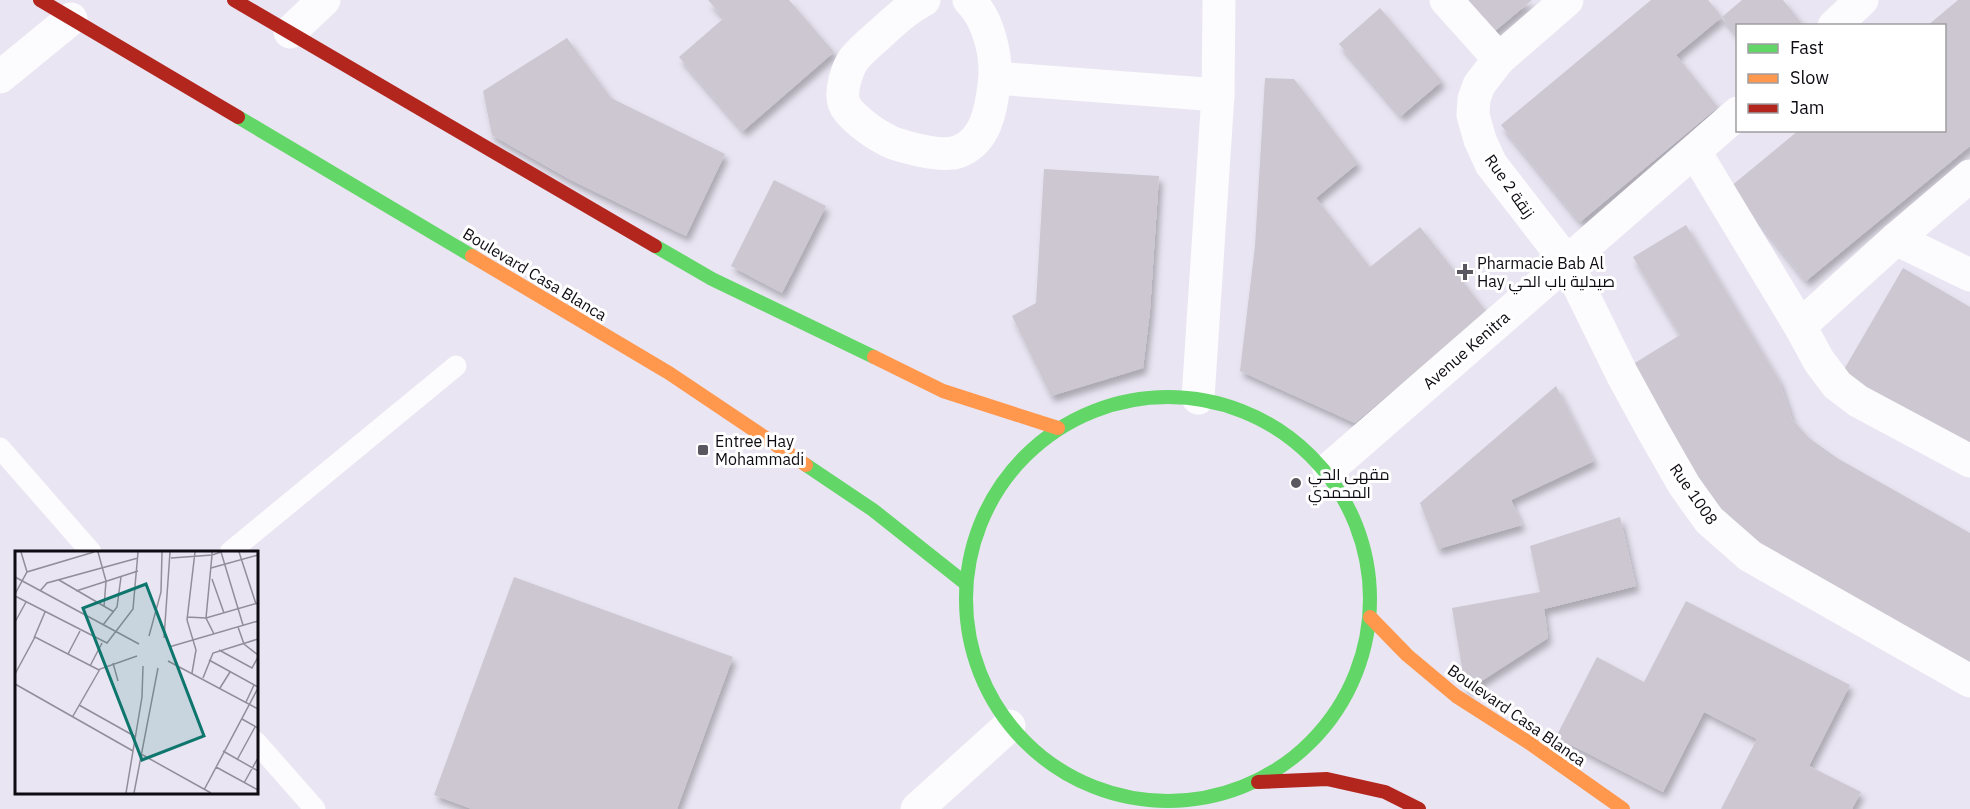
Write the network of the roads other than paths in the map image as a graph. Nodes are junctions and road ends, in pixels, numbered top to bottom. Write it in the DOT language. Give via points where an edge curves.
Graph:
graph roads {
  1 [pos="40,0"];
  2 [pos="234,0"];
  3 [pos="324,0"];
  4 [pos="924,0"];
  5 [pos="969,0"];
  6 [pos="1219,0"];
  7 [pos="1446,0"];
  8 [pos="1567,0"];
  9 [pos="1862,0"];
  10 [pos="71,19"];
  11 [pos="1836,24"];
  12 [pos="290,32"];
  13 [pos="1507,52"];
  14 [pos="0,77"];
  15 [pos="995,78"];
  16 [pos="1218,95"];
  17 [pos="1736,114"];
  18 [pos="1695,152"];
  19 [pos="1970,176"];
  20 [pos="1896,239"];
  21 [pos="1567,262"];
  22 [pos="1970,275"];
  23 [pos="1800,326"];
  24 [pos="456,366"];
  25 [pos="1198,398"];
  26 [pos="1058,428"];
  27 [pos="0,448"];
  28 [pos="1970,461"];
  29 [pos="1329,469"];
  30 [pos="90,551"];
  31 [pos="231,551"];
  32 [pos="965,583"];
  33 [pos="1370,617"];
  34 [pos="1970,681"];
  35 [pos="1009,726"];
  36 [pos="258,744"];
  37 [pos="1258,782"];
  38 [pos="1156,806"];
  39 [pos="315,809"];
  40 [pos="917,809"];
  41 [pos="1419,809"];
  42 [pos="1623,809"];
  1 -- 10 [label="main road, Boulevard Casa Blanca"];
  2 -- 12 [label="main road"];
  3 -- 12 [label="street"];
  4 -- 15 [label="street" via="895,20 854,59 844,79 844,103 856,119 885,140 927,153 959,152 986,126"];
  5 -- 15 [label="street" via="987,31"];
  6 -- 16 [label="street"];
  7 -- 13 [label="street"];
  8 -- 13 [label="street, Rue 2 زنقة"];
  9 -- 11 [label="street"];
  10 -- 14 [label="street"];
  10 -- 32 [label="main road, Boulevard Casa Blanca" via="669,373 873,510"];
  12 -- 26 [label="main road" via="712,279 943,391"];
  13 -- 21 [label="street, Rue 2 زنقة" via="1479,85 1474,99 1473,115 1480,140 1491,164"];
  15 -- 16 [label="street"];
  16 -- 25 [label="street"];
  17 -- 18 [label="street, Avenue Kenitra"];
  18 -- 21 [label="street, Avenue Kenitra"];
  18 -- 23 [label="street"];
  19 -- 20 [label="street"];
  20 -- 22 [label="street"];
  20 -- 23 [label="street"];
  21 -- 29 [label="street, Avenue Kenitra"];
  21 -- 34 [label="street, Rue 1008" via="1652,429 1709,520 1750,556"];
  23 -- 28 [label="street" via="1837,385 1858,401"];
  24 -- 31 [label="lane"];
  25 -- 26 [label="main road" via="1146,396 1100,407"];
  25 -- 29 [label="main road" via="1274,425"];
  26 -- 32 [label="main road" via="1012,469 980,523"];
  27 -- 30 [label="lane"];
  29 -- 33 [label="main road" via="1358,526 1369,571"];
  32 -- 35 [label="main road" via="974,659"];
  33 -- 37 [label="main road" via="1353,684 1313,741"];
  33 -- 42 [label="main road, Boulevard Casa Blanca" via="1456,696"];
  35 -- 38 [label="main road" via="1050,766 1101,792"];
  35 -- 40 [label="street"];
  36 -- 39 [label="lane"];
  37 -- 38 [label="main road" via="1208,799"];
  37 -- 41 [label="main road" via="1327,779 1385,792"];
}
